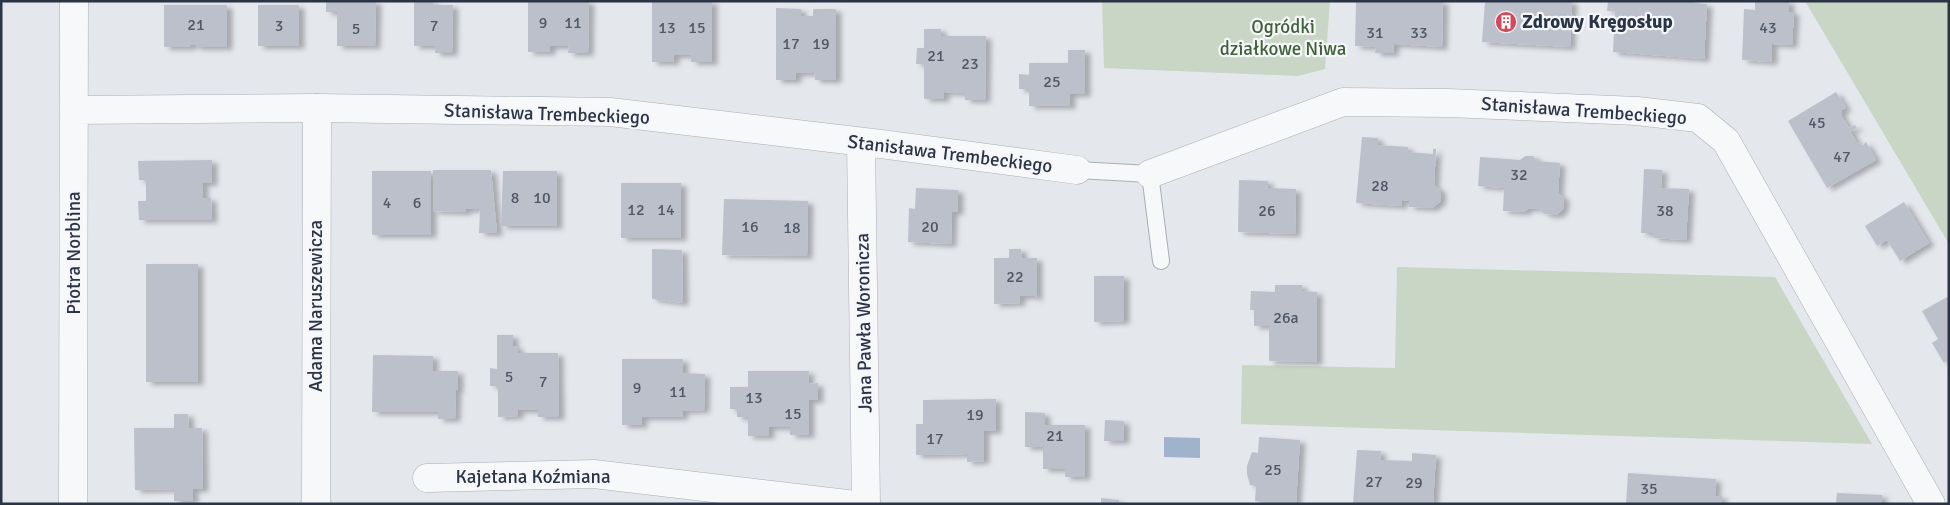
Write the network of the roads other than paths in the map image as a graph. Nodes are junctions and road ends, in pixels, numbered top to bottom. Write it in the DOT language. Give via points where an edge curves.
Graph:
graph roads {
  1 [pos="74,1"];
  2 [pos="317,108"];
  3 [pos="74,110"];
  4 [pos="861,142"];
  5 [pos="1077,170"];
  6 [pos="1150,174"];
  7 [pos="1162,261"];
  8 [pos="427,478"];
  9 [pos="73,504"];
  10 [pos="316,504"];
  11 [pos="847,504"];
  12 [pos="866,504"];
  13 [pos="1931,504"];
  1 -- 3 [label="street, Piotra Norblina"];
  2 -- 3 [label="street, Stanisława Trembeckiego"];
  2 -- 4 [label="street, Stanisława Trembeckiego" via="610,112"];
  2 -- 10 [label="street, Adama Naruszewicza"];
  3 -- 9 [label="street, Piotra Norblina"];
  4 -- 5 [label="street, Stanisława Trembeckiego"];
  4 -- 12 [label="street, Jana Pawła Woronicza"];
  5 -- 6 [label="lane"];
  6 -- 7 [label="lane"];
  6 -- 13 [label="street, Stanisława Trembeckiego" via="1343,102 1637,111 1698,118 1726,141"];
  8 -- 11 [label="street, Kajetana Koźmiana" via="594,474"];
}
